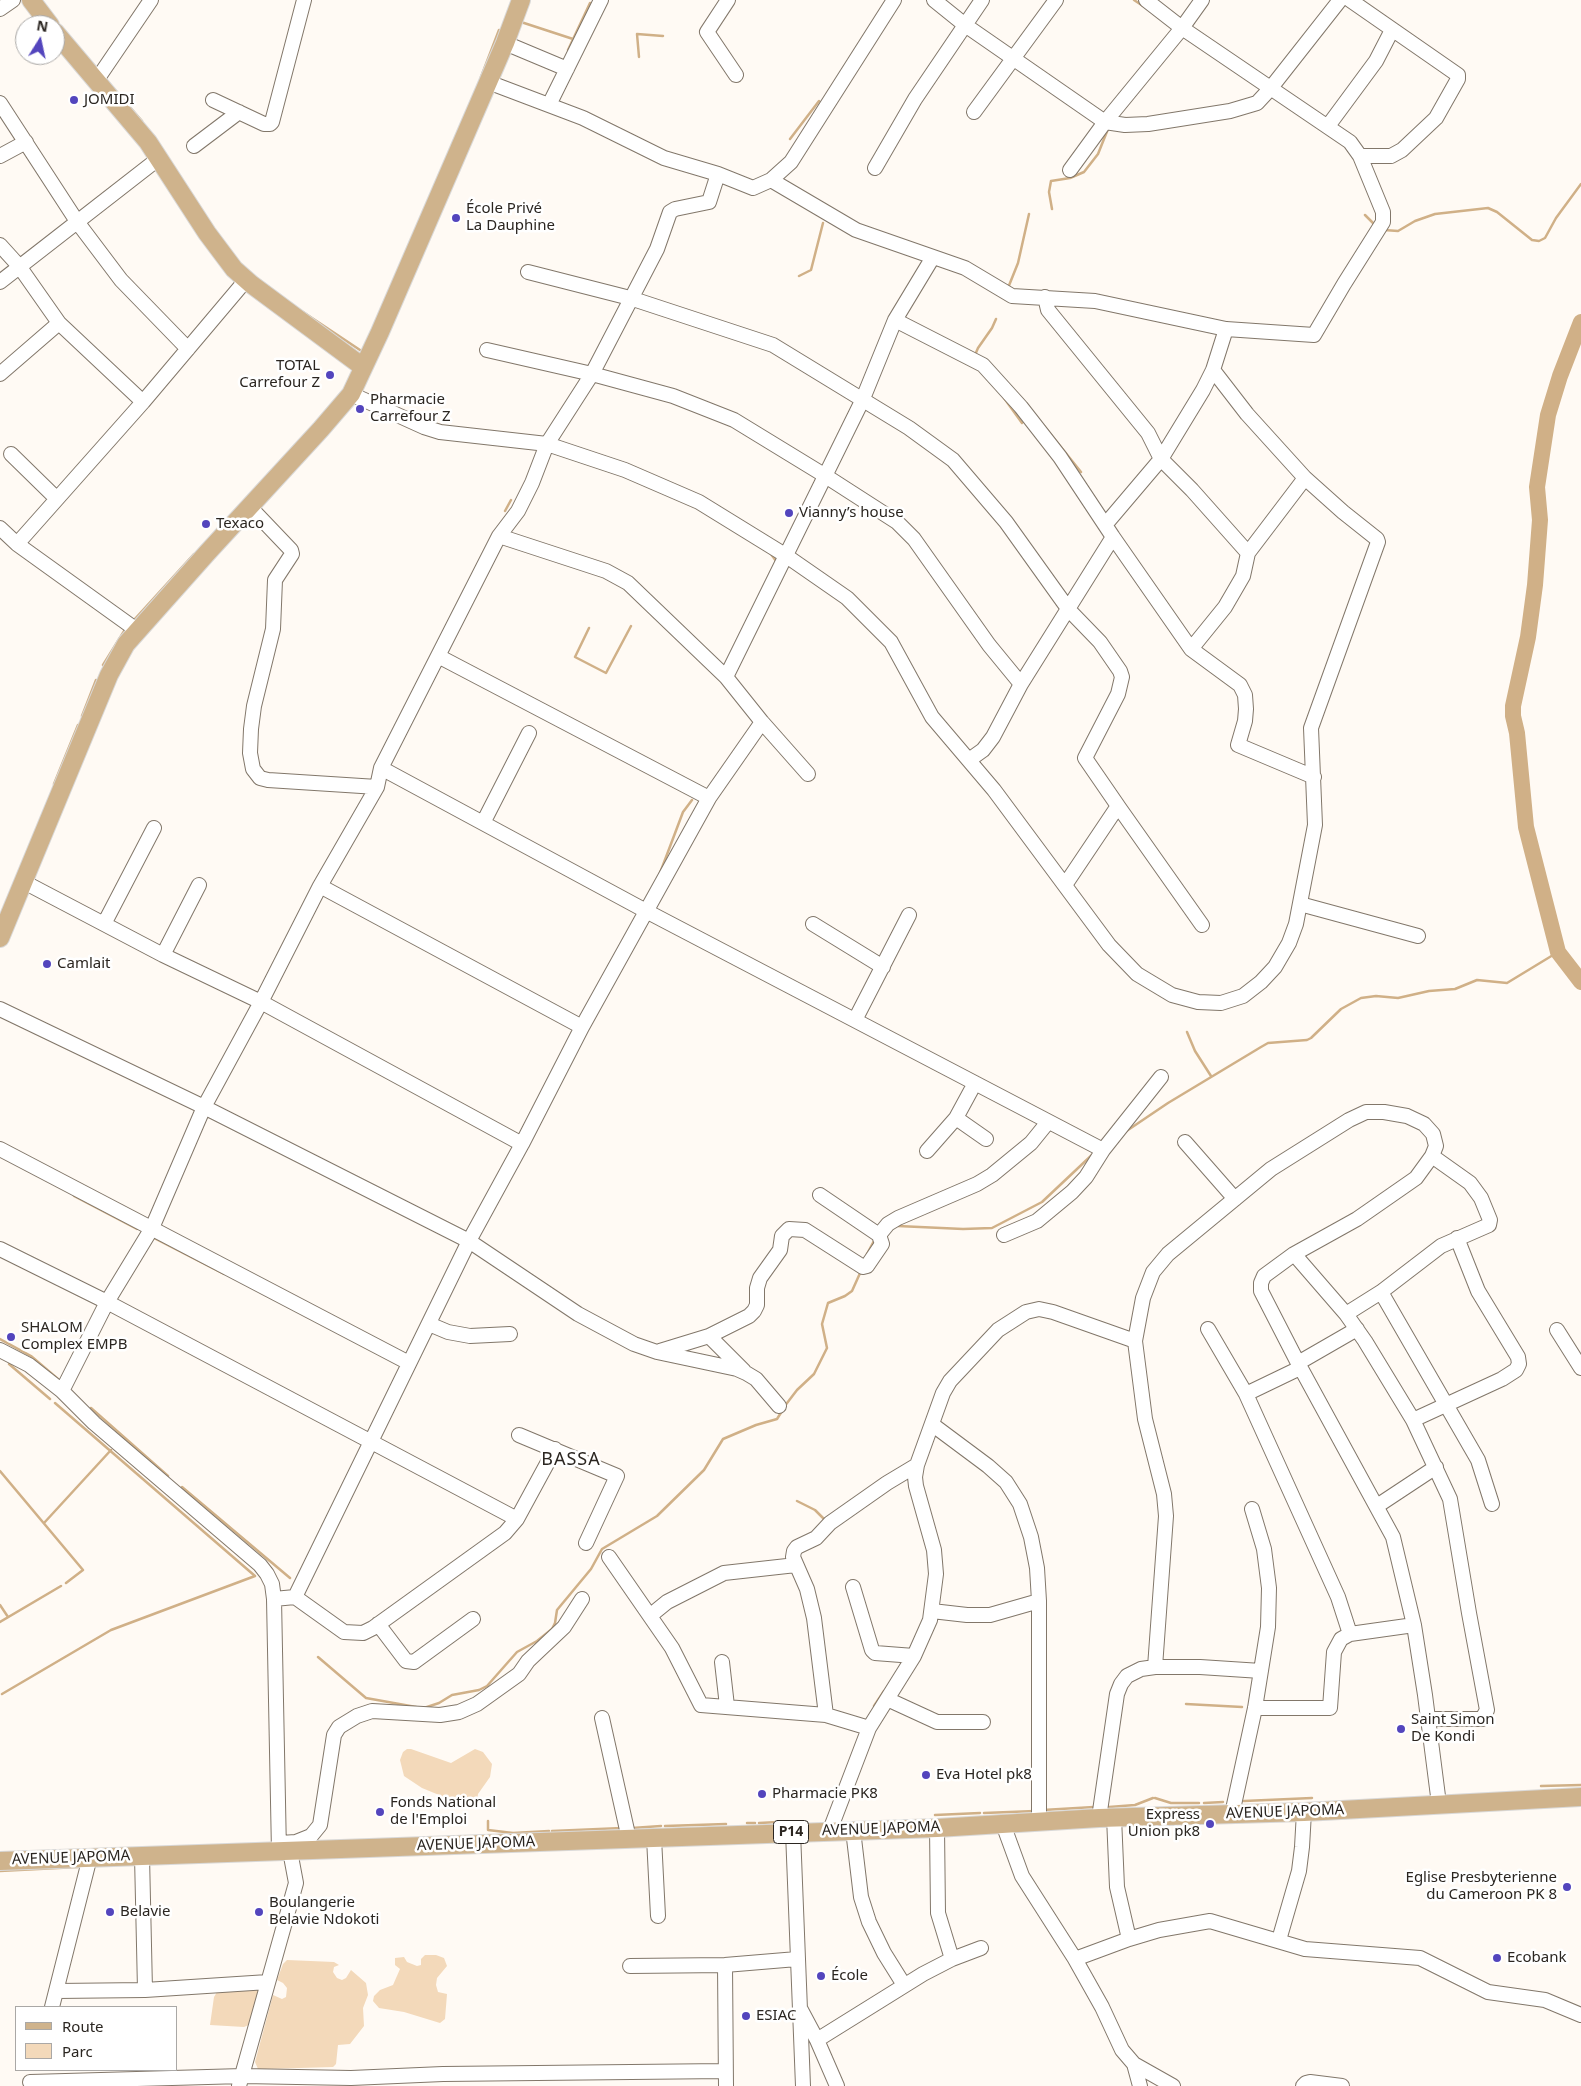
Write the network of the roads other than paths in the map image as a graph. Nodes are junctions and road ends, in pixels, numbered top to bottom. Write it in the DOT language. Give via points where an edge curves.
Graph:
graph roads {
  1 [pos="13,0"];
  2 [pos="31,0"];
  3 [pos="151,0"];
  4 [pos="304,0"];
  5 [pos="521,0"];
  6 [pos="601,0"];
  7 [pos="728,0"];
  8 [pos="894,0"];
  9 [pos="934,0"];
  10 [pos="982,0"];
  11 [pos="1056,0"];
  12 [pos="1146,0"];
  13 [pos="1202,0"];
  14 [pos="1340,0"];
  15 [pos="1350,0"];
  16 [pos="0,9"];
  17 [pos="42,15"];
  18 [pos="964,25"];
  19 [pos="1182,28"];
  20 [pos="1392,30"];
  21 [pos="505,43"];
  22 [pos="65,44"];
  23 [pos="1013,59"];
  24 [pos="567,69"];
  25 [pos="736,75"];
  26 [pos="96,81"];
  27 [pos="488,82"];
  28 [pos="1270,89"];
  29 [pos="213,100"];
  30 [pos="0,103"];
  31 [pos="549,105"];
  32 [pos="239,112"];
  33 [pos="974,112"];
  34 [pos="1105,122"];
  35 [pos="1328,126"];
  36 [pos="26,142"];
  37 [pos="194,146"];
  38 [pos="0,156"];
  39 [pos="1360,156"];
  40 [pos="158,159"];
  41 [pos="875,168"];
  42 [pos="1070,170"];
  43 [pos="718,174"];
  44 [pos="771,180"];
  45 [pos="78,223"];
  46 [pos="0,245"];
  47 [pos="933,257"];
  48 [pos="19,266"];
  49 [pos="528,272"];
  50 [pos="246,280"];
  51 [pos="0,282"];
  52 [pos="1045,297"];
  53 [pos="630,298"];
  54 [pos="895,320"];
  55 [pos="59,323"];
  56 [pos="1226,329"];
  57 [pos="188,349"];
  58 [pos="486,350"];
  59 [pos="363,367"];
  60 [pos="1213,370"];
  61 [pos="0,374"];
  62 [pos="592,374"];
  63 [pos="351,394"];
  64 [pos="862,400"];
  65 [pos="143,402"];
  66 [pos="547,444"];
  67 [pos="11,454"];
  68 [pos="1161,459"];
  69 [pos="824,475"];
  70 [pos="1305,478"];
  71 [pos="57,499"];
  72 [pos="249,506"];
  73 [pos="1105,525"];
  74 [pos="2,533"];
  75 [pos="500,536"];
  76 [pos="1113,538"];
  77 [pos="17,544"];
  78 [pos="1248,553"];
  79 [pos="785,554"];
  80 [pos="1069,610"];
  81 [pos="138,631"];
  82 [pos="1191,649"];
  83 [pos="438,656"];
  84 [pos="726,677"];
  85 [pos="1021,684"];
  86 [pos="762,722"];
  87 [pos="529,733"];
  88 [pos="968,760"];
  89 [pos="381,768"];
  90 [pos="808,774"];
  91 [pos="1314,776"];
  92 [pos="377,787"];
  93 [pos="709,798"];
  94 [pos="1118,806"];
  95 [pos="483,823"];
  96 [pos="154,828"];
  97 [pos="24,882"];
  98 [pos="199,884"];
  99 [pos="1065,885"];
  100 [pos="320,886"];
  101 [pos="1300,904"];
  102 [pos="646,911"];
  103 [pos="909,915"];
  104 [pos="104,924"];
  105 [pos="813,924"];
  106 [pos="1202,925"];
  107 [pos="1418,936"];
  108 [pos="0,938"];
  109 [pos="163,955"];
  110 [pos="882,967"];
  111 [pos="261,1002"];
  112 [pos="0,1009"];
  113 [pos="855,1020"];
  114 [pos="582,1027"];
  115 [pos="1161,1077"];
  116 [pos="975,1083"];
  117 [pos="204,1107"];
  118 [pos="956,1118"];
  119 [pos="1048,1122"];
  120 [pos="986,1139"];
  121 [pos="1185,1142"];
  122 [pos="522,1144"];
  123 [pos="0,1149"];
  124 [pos="1103,1150"];
  125 [pos="927,1151"];
  126 [pos="1432,1156"];
  127 [pos="820,1195"];
  128 [pos="1235,1199"];
  129 [pos="152,1228"];
  130 [pos="879,1234"];
  131 [pos="1004,1235"];
  132 [pos="1457,1238"];
  133 [pos="468,1240"];
  134 [pos="0,1249"];
  135 [pos="1294,1254"];
  136 [pos="1381,1292"];
  137 [pos="108,1302"];
  138 [pos="1346,1314"];
  139 [pos="429,1324"];
  140 [pos="1208,1329"];
  141 [pos="1357,1329"];
  142 [pos="1557,1330"];
  143 [pos="510,1334"];
  144 [pos="709,1336"];
  145 [pos="1135,1341"];
  146 [pos="0,1350"];
  147 [pos="657,1352"];
  148 [pos="410,1363"];
  149 [pos="1299,1365"];
  150 [pos="1581,1368"];
  151 [pos="756,1379"];
  152 [pos="62,1391"];
  153 [pos="1246,1394"];
  154 [pos="1447,1405"];
  155 [pos="779,1406"];
  156 [pos="1413,1420"];
  157 [pos="933,1425"];
  158 [pos="519,1435"];
  159 [pos="371,1443"];
  160 [pos="554,1449"];
  161 [pos="917,1465"];
  162 [pos="1436,1467"];
  163 [pos="1492,1504"];
  164 [pos="1377,1506"];
  165 [pos="1252,1509"];
  166 [pos="517,1519"];
  167 [pos="586,1543"];
  168 [pos="608,1557"];
  169 [pos="796,1564"];
  170 [pos="853,1587"];
  171 [pos="296,1598"];
  172 [pos="274,1599"];
  173 [pos="582,1599"];
  174 [pos="1039,1601"];
  175 [pos="932,1611"];
  176 [pos="651,1616"];
  177 [pos="473,1619"];
  178 [pos="378,1624"];
  179 [pos="1414,1625"];
  180 [pos="1350,1634"];
  181 [pos="914,1656"];
  182 [pos="722,1662"];
  183 [pos="1155,1667"];
  184 [pos="1262,1671"];
  185 [pos="887,1698"];
  186 [pos="727,1706"];
  187 [pos="1255,1708"];
  188 [pos="826,1715"];
  189 [pos="602,1718"];
  190 [pos="1428,1719"];
  191 [pos="983,1722"];
  192 [pos="869,1728"];
  193 [pos="1581,1797"];
  194 [pos="1439,1804"];
  195 [pos="1304,1812"];
  196 [pos="1232,1814"];
  197 [pos="1107,1817"];
  198 [pos="1039,1821"];
  199 [pos="1003,1824"];
  200 [pos="937,1828"];
  201 [pos="830,1830"];
  202 [pos="853,1830"];
  203 [pos="793,1832"];
  204 [pos="654,1838"];
  205 [pos="629,1839"];
  206 [pos="283,1849"];
  207 [pos="142,1856"];
  208 [pos="90,1857"];
  209 [pos="0,1861"];
  210 [pos="658,1916"];
  211 [pos="1128,1939"];
  212 [pos="1279,1940"];
  213 [pos="981,1948"];
  214 [pos="797,1958"];
  215 [pos="952,1959"];
  216 [pos="1075,1959"];
  217 [pos="724,1965"];
  218 [pos="630,1966"];
  219 [pos="268,1982"];
  220 [pos="904,1985"];
  221 [pos="145,1990"];
  222 [pos="57,1991"];
  223 [pos="52,2006"];
  224 [pos="800,2008"];
  225 [pos="1581,2014"];
  226 [pos="818,2040"];
  227 [pos="1134,2064"];
  228 [pos="726,2071"];
  229 [pos="30,2079"];
  230 [pos="442,2080"];
  231 [pos="536,2080"];
  232 [pos="241,2081"];
  233 [pos="350,2082"];
  234 [pos="726,2086"];
  235 [pos="803,2086"];
  236 [pos="838,2086"];
  237 [pos="1140,2086"];
  238 [pos="1173,2086"];
  239 [pos="1303,2086"];
  240 [pos="1342,2086"];
  1 -- 16 [label="street"];
  2 -- 17 [label="main road"];
  3 -- 26 [label="street"];
  4 -- 32 [label="street" via="272,122 264,124"];
  5 -- 21 [label="main road"];
  6 -- 24 [label="street"];
  7 -- 25 [label="street" via="707,32"];
  8 -- 44 [label="street" via="791,162"];
  9 -- 18 [label="street"];
  10 -- 18 [label="street"];
  11 -- 23 [label="street"];
  12 -- 19 [label="street"];
  13 -- 19 [label="street"];
  14 -- 28 [label="street"];
  15 -- 20 [label="street"];
  18 -- 23 [label="street"];
  18 -- 41 [label="street" via="914,99"];
  19 -- 28 [label="street"];
  19 -- 34 [label="street"];
  20 -- 35 [label="street" via="1376,60"];
  20 -- 39 [label="street" via="1455,72 1458,79 1436,118 1402,150 1391,156"];
  21 -- 24 [label="street"];
  21 -- 27 [label="main road"];
  22 -- 26 [label="main road"];
  23 -- 33 [label="street"];
  23 -- 34 [label="street"];
  24 -- 31 [label="street"];
  26 -- 40 [label="main road" via="135,125"];
  27 -- 31 [label="street"];
  27 -- 59 [label="main road"];
  28 -- 34 [label="street" via="1257,103 1230,111 1148,124"];
  28 -- 35 [label="street"];
  29 -- 32 [label="street"];
  30 -- 36 [label="street"];
  31 -- 43 [label="street" via="664,158"];
  32 -- 37 [label="street"];
  34 -- 42 [label="street"];
  35 -- 39 [label="street" via="1350,142"];
  36 -- 38 [label="street"];
  36 -- 45 [label="street"];
  39 -- 56 [label="street" via="1383,212 1383,222 1314,334"];
  40 -- 45 [label="street"];
  40 -- 50 [label="main road" via="222,255"];
  43 -- 44 [label="street" via="753,188"];
  43 -- 53 [label="street" via="709,202 670,212 658,249"];
  44 -- 47 [label="street" via="856,230"];
  45 -- 48 [label="street"];
  45 -- 57 [label="street" via="130,292"];
  46 -- 48 [label="street"];
  47 -- 52 [label="street" via="965,268 1012,296"];
  47 -- 54 [label="street"];
  48 -- 51 [label="street"];
  48 -- 55 [label="street"];
  49 -- 53 [label="street"];
  50 -- 57 [label="street"];
  50 -- 59 [label="main road"];
  52 -- 56 [label="street" via="1095,301"];
  52 -- 68 [label="street" via="1048,310 1148,433"];
  53 -- 62 [label="street"];
  53 -- 64 [label="street" via="773,345"];
  54 -- 64 [label="street"];
  54 -- 73 [label="street" via="973,359 991,372 1060,457"];
  55 -- 61 [label="street"];
  55 -- 65 [label="street"];
  56 -- 60 [label="street"];
  57 -- 65 [label="street"];
  58 -- 62 [label="street"];
  59 -- 63 [label="main road"];
  60 -- 68 [label="street"];
  60 -- 70 [label="street" via="1254,422"];
  62 -- 66 [label="street"];
  62 -- 69 [label="street" via="673,396 726,416"];
  63 -- 66 [label="street" via="440,432"];
  63 -- 72 [label="main road"];
  64 -- 69 [label="street"];
  64 -- 80 [label="street" via="908,428 962,468 1006,522"];
  65 -- 71 [label="street"];
  66 -- 75 [label="street" via="518,511"];
  66 -- 79 [label="street" via="625,470 698,502"];
  67 -- 71 [label="street"];
  68 -- 73 [label="street"];
  68 -- 78 [label="street"];
  69 -- 79 [label="street"];
  69 -- 85 [label="street" via="897,522 914,539 989,646"];
  70 -- 78 [label="street"];
  70 -- 91 [label="street" via="1378,542 1311,728"];
  71 -- 77 [label="street"];
  72 -- 81 [label="main road"];
  72 -- 92 [label="street" via="292,554 275,580 273,629 252,721 250,753 253,769 260,778 268,780"];
  73 -- 76 [label="street"];
  74 -- 77 [label="street"];
  75 -- 83 [label="street"];
  75 -- 84 [label="street" via="615,575 628,583"];
  76 -- 80 [label="street"];
  76 -- 82 [label="street"];
  77 -- 81 [label="street"];
  78 -- 82 [label="street" via="1242,576 1225,607"];
  79 -- 84 [label="street"];
  79 -- 88 [label="street" via="846,598 891,642 932,717"];
  80 -- 85 [label="street"];
  80 -- 94 [label="street" via="1100,642 1122,677 1118,694 1085,758"];
  81 -- 97 [label="main road" via="126,644 109,675"];
  82 -- 91 [label="street" via="1240,685 1245,694 1245,721 1238,745"];
  83 -- 89 [label="street"];
  83 -- 93 [label="street"];
  84 -- 86 [label="street"];
  85 -- 88 [label="street" via="988,745"];
  86 -- 90 [label="street"];
  86 -- 93 [label="street"];
  87 -- 95 [label="street"];
  88 -- 99 [label="street"];
  89 -- 92 [label="street"];
  89 -- 95 [label="street"];
  91 -- 101 [label="street" via="1315,825"];
  92 -- 100 [label="street"];
  93 -- 102 [label="street"];
  94 -- 99 [label="street"];
  94 -- 106 [label="street"];
  95 -- 102 [label="street"];
  96 -- 104 [label="street"];
  97 -- 104 [label="street"];
  97 -- 108 [label="main road"];
  98 -- 109 [label="street"];
  99 -- 101 [label="street" via="1109,945 1137,974 1172,995 1198,1002 1221,1002 1243,996 1261,982 1275,967 1289,943"];
  100 -- 111 [label="street"];
  100 -- 114 [label="street"];
  101 -- 107 [label="street"];
  102 -- 113 [label="street"];
  102 -- 114 [label="street"];
  103 -- 110 [label="street"];
  104 -- 109 [label="street"];
  105 -- 110 [label="street"];
  109 -- 111 [label="street"];
  110 -- 113 [label="street"];
  111 -- 117 [label="street"];
  111 -- 122 [label="street"];
  112 -- 117 [label="street"];
  113 -- 116 [label="street"];
  114 -- 122 [label="street"];
  115 -- 124 [label="street"];
  116 -- 118 [label="street"];
  116 -- 119 [label="street"];
  117 -- 129 [label="street"];
  117 -- 133 [label="street"];
  118 -- 120 [label="street"];
  118 -- 125 [label="street"];
  119 -- 124 [label="street"];
  119 -- 130 [label="street" via="1031,1143 992,1175 898,1218"];
  121 -- 128 [label="street"];
  122 -- 133 [label="street"];
  123 -- 129 [label="street"];
  124 -- 131 [label="street" via="1086,1177 1065,1198 1036,1221"];
  126 -- 128 [label="street" via="1436,1146 1433,1134 1424,1124 1392,1113 1366,1112 1271,1169"];
  126 -- 132 [label="street" via="1470,1183 1481,1198 1490,1220 1487,1227"];
  126 -- 135 [label="street" via="1405,1187 1357,1220"];
  127 -- 130 [label="street"];
  128 -- 145 [label="street" via="1168,1254 1153,1272 1143,1298"];
  129 -- 137 [label="street"];
  129 -- 148 [label="street"];
  130 -- 144 [label="street" via="882,1244 865,1267 805,1230 790,1229 782,1236 780,1250 758,1283 754,1311"];
  132 -- 136 [label="street" via="1432,1252"];
  132 -- 154 [label="street" via="1478,1290 1518,1357 1519,1364 1516,1370 1502,1379"];
  133 -- 139 [label="street"];
  133 -- 147 [label="street" via="578,1314 634,1344"];
  134 -- 137 [label="street"];
  135 -- 138 [label="street"];
  135 -- 149 [label="street" via="1264,1276 1261,1291"];
  136 -- 138 [label="street"];
  136 -- 154 [label="street"];
  137 -- 152 [label="street"];
  137 -- 159 [label="street"];
  138 -- 141 [label="street"];
  139 -- 143 [label="street" via="470,1336"];
  139 -- 148 [label="street"];
  140 -- 153 [label="street"];
  141 -- 149 [label="street"];
  141 -- 156 [label="street"];
  142 -- 150 [label="street"];
  144 -- 147 [label="street"];
  144 -- 151 [label="street" via="742,1370"];
  145 -- 157 [label="street" via="1053,1312 1039,1309 1026,1312 998,1330 960,1370 944,1393"];
  145 -- 183 [label="street" via="1144,1419 1164,1494 1166,1516"];
  146 -- 152 [label="street" via="29,1365"];
  147 -- 151 [label="street" via="738,1369"];
  148 -- 159 [label="street"];
  149 -- 153 [label="street"];
  149 -- 164 [label="street"];
  151 -- 155 [label="street"];
  152 -- 172 [label="street" via="94,1423 260,1565 272,1584"];
  153 -- 180 [label="street" via="1338,1597"];
  154 -- 156 [label="street"];
  154 -- 163 [label="street" via="1483,1471"];
  156 -- 162 [label="street"];
  157 -- 161 [label="street"];
  157 -- 174 [label="street" via="1006,1482 1020,1504 1037,1568"];
  158 -- 160 [label="street"];
  159 -- 166 [label="street"];
  159 -- 171 [label="street"];
  160 -- 166 [label="street"];
  160 -- 167 [label="street" via="617,1476"];
  161 -- 169 [label="street" via="830,1523 816,1538 797,1547 793,1557"];
  161 -- 175 [label="street" via="916,1486 934,1550 936,1574"];
  162 -- 164 [label="street"];
  162 -- 190 [label="street" via="1452,1508 1487,1710 1482,1719"];
  164 -- 179 [label="street" via="1398,1553"];
  165 -- 184 [label="street" via="1264,1549 1269,1588"];
  166 -- 178 [label="street" via="494,1542"];
  168 -- 176 [label="street"];
  169 -- 176 [label="street" via="724,1573 667,1602"];
  169 -- 188 [label="street" via="807,1589 814,1618"];
  170 -- 181 [label="street" via="872,1650 879,1654"];
  171 -- 172 [label="street"];
  171 -- 178 [label="street" via="344,1632 363,1633"];
  172 -- 206 [label="street"];
  173 -- 206 [label="street" via="564,1626 519,1674 477,1704 459,1712 440,1715 372,1711 339,1727 334,1735 320,1825 311,1836"];
  174 -- 175 [label="street" via="985,1615"];
  174 -- 198 [label="street"];
  175 -- 181 [label="street"];
  176 -- 186 [label="street" via="685,1670 699,1703"];
  177 -- 178 [label="street" via="410,1663"];
  179 -- 180 [label="street"];
  179 -- 190 [label="street"];
  180 -- 187 [label="street" via="1341,1640 1334,1652 1330,1708"];
  181 -- 185 [label="street"];
  182 -- 186 [label="street"];
  183 -- 184 [label="street"];
  183 -- 197 [label="street" via="1127,1676 1117,1694"];
  184 -- 187 [label="street"];
  185 -- 191 [label="street" via="936,1722"];
  185 -- 192 [label="street"];
  186 -- 188 [label="street"];
  187 -- 196 [label="street"];
  188 -- 192 [label="street"];
  189 -- 205 [label="street"];
  190 -- 194 [label="street"];
  192 -- 201 [label="street"];
  193 -- 194 [label="main road, AVENUE JAPOMA / P14"];
  194 -- 195 [label="main road, AVENUE JAPOMA / P14"];
  195 -- 196 [label="main road, AVENUE JAPOMA / P14"];
  195 -- 212 [label="street" via="1298,1871"];
  196 -- 197 [label="main road, AVENUE JAPOMA / P14"];
  197 -- 198 [label="main road, AVENUE JAPOMA / P14"];
  197 -- 211 [label="street"];
  198 -- 199 [label="main road, AVENUE JAPOMA / P14"];
  199 -- 200 [label="main road, AVENUE JAPOMA / P14"];
  199 -- 216 [label="street" via="1022,1876"];
  200 -- 202 [label="main road, AVENUE JAPOMA / P14"];
  200 -- 215 [label="street" via="938,1912"];
  201 -- 202 [label="main road, AVENUE JAPOMA / P14"];
  201 -- 203 [label="main road, AVENUE JAPOMA / P14"];
  202 -- 220 [label="street" via="861,1897 881,1945"];
  203 -- 204 [label="main road, AVENUE JAPOMA / P14"];
  203 -- 214 [label="street"];
  204 -- 205 [label="main road, AVENUE JAPOMA / P14"];
  204 -- 210 [label="street"];
  205 -- 206 [label="main road, AVENUE JAPOMA / P14"];
  206 -- 207 [label="main road, AVENUE JAPOMA / P14"];
  206 -- 219 [label="street" via="296,1883"];
  207 -- 208 [label="main road, AVENUE JAPOMA / P14"];
  207 -- 221 [label="street"];
  208 -- 209 [label="main road, AVENUE JAPOMA / P14"];
  208 -- 222 [label="street"];
  211 -- 212 [label="street" via="1208,1921"];
  211 -- 216 [label="street"];
  212 -- 225 [label="street" via="1305,1949 1420,1958 1488,1992 1546,2000"];
  213 -- 215 [label="street"];
  214 -- 217 [label="street"];
  214 -- 224 [label="street"];
  215 -- 220 [label="street"];
  216 -- 227 [label="street" via="1122,2050"];
  217 -- 218 [label="street"];
  217 -- 228 [label="street"];
  219 -- 221 [label="street"];
  219 -- 232 [label="street"];
  220 -- 226 [label="street"];
  221 -- 222 [label="street"];
  222 -- 223 [label="street"];
  224 -- 226 [label="street"];
  224 -- 235 [label="street"];
  226 -- 236 [label="street"];
  227 -- 237 [label="street"];
  227 -- 238 [label="street"];
  228 -- 231 [label="street"];
  228 -- 234 [label="street"];
  229 -- 232 [label="street"];
  230 -- 231 [label="street"];
  230 -- 233 [label="street"];
  232 -- 233 [label="street"];
  239 -- 240 [label="street" via="1310,2082"];
}
